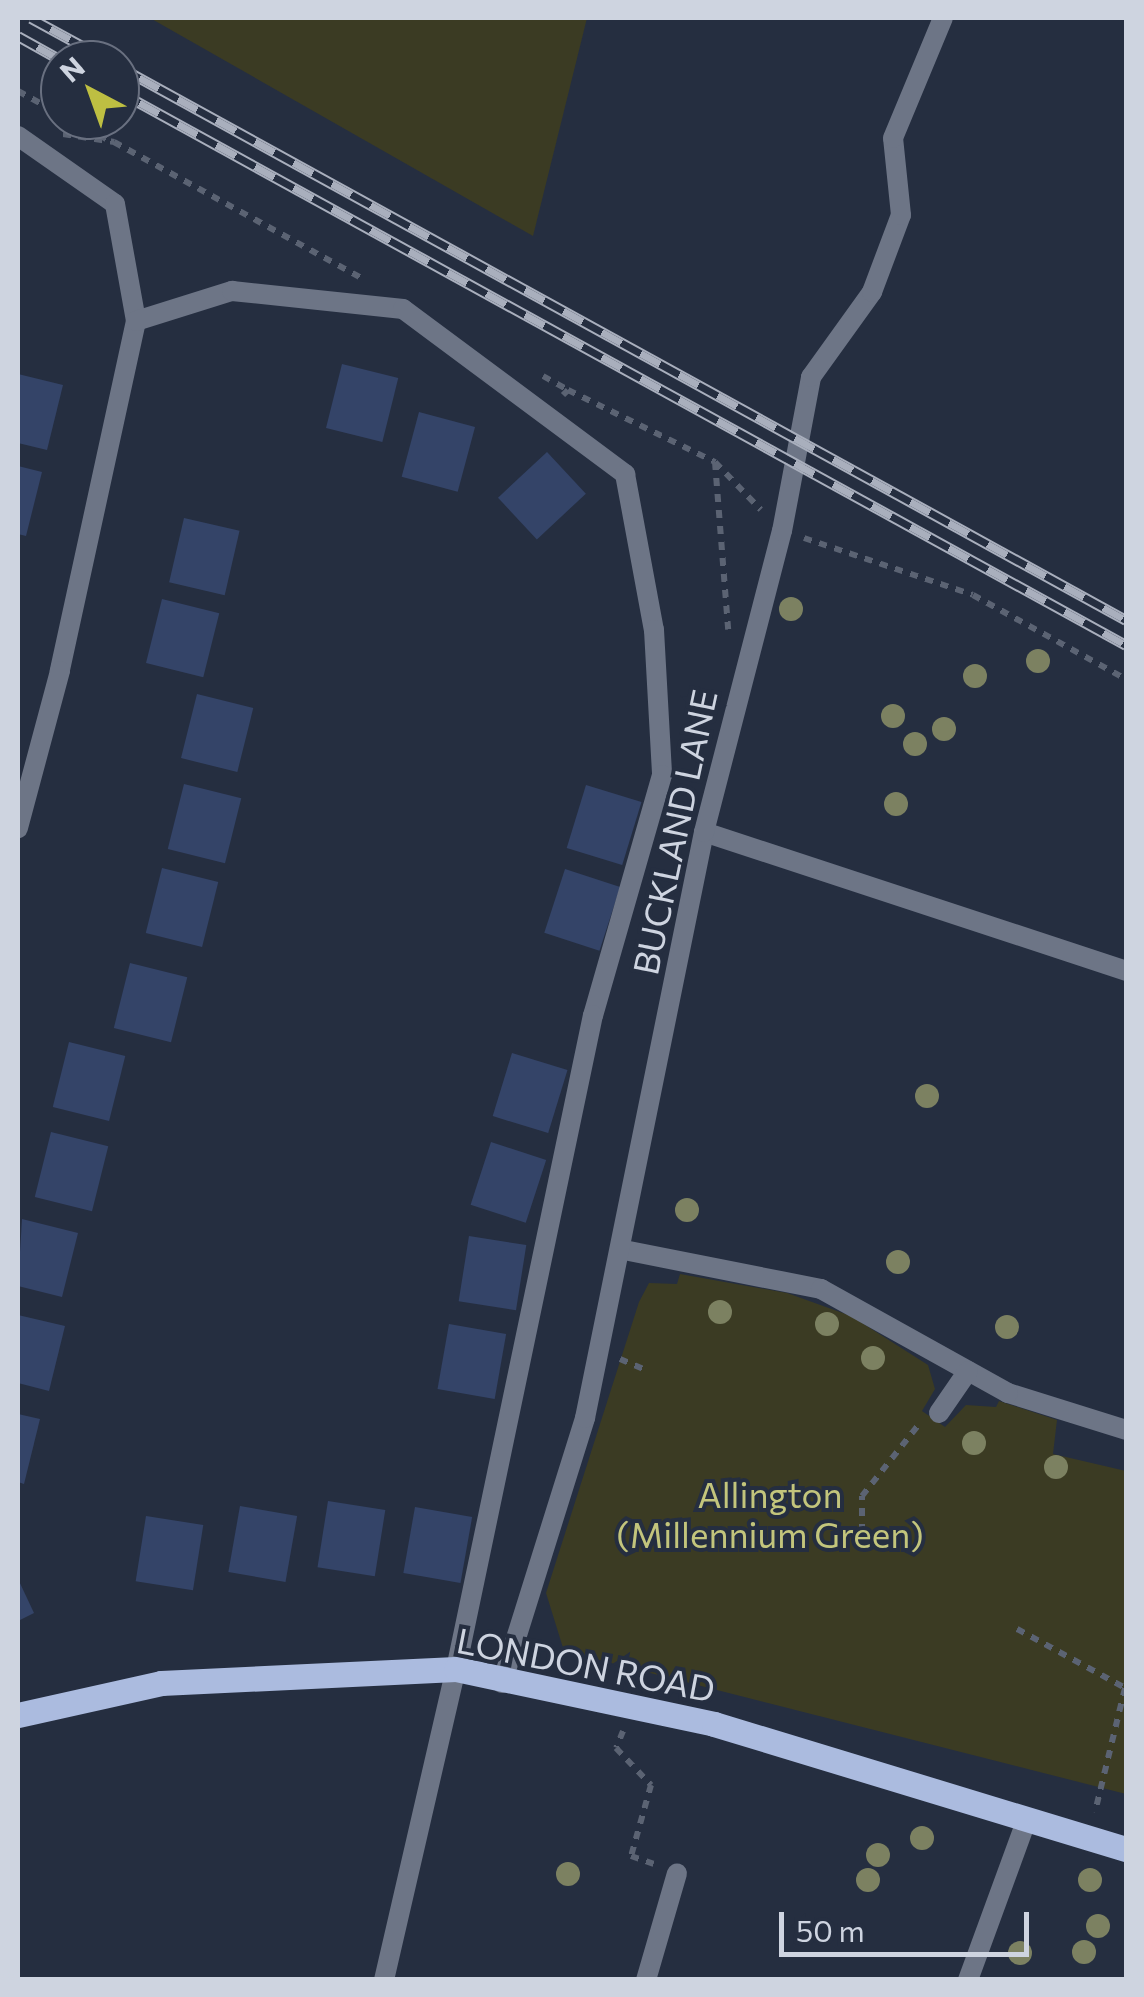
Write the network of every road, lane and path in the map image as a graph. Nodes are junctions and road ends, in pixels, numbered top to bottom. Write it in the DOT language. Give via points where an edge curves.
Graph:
graph roads {
  1 [pos="943,18"];
  2 [pos="18,136"];
  3 [pos="101,140"];
  4 [pos="110,140"];
  5 [pos="114,142"];
  6 [pos="376,286"];
  7 [pos="136,321"];
  8 [pos="533,371"];
  9 [pos="568,390"];
  10 [pos="546,414"];
  11 [pos="715,462"];
  12 [pos="782,531"];
  13 [pos="729,640"];
  14 [pos="1126,680"];
  15 [pos="18,828"];
  16 [pos="704,832"];
  17 [pos="1126,971"];
  18 [pos="624,1250"];
  19 [pos="968,1372"];
  20 [pos="939,1413"];
  21 [pos="1126,1430"];
  22 [pos="862,1532"];
  23 [pos="1017,1629"];
  24 [pos="456,1669"];
  25 [pos="502,1683"];
  26 [pos="634,1706"];
  27 [pos="18,1715"];
  28 [pos="1027,1819"];
  29 [pos="1088,1837"];
  30 [pos="1126,1849"];
  31 [pos="677,1873"];
  32 [pos="384,1980"];
  33 [pos="646,1980"];
  34 [pos="968,1980"];
  1 -- 12 [label="street, BUCKLAND LANE" via="894,138 901,216 872,292 811,377"];
  2 -- 7 [label="street" via="116,204"];
  3 -- 5 [label="path"];
  4 -- 5 [label="path"];
  5 -- 6 [label="path"];
  7 -- 10 [label="street, BUCKLAND LANE" via="232,291 403,309"];
  7 -- 15 [label="street" via="60,671"];
  8 -- 9 [label="path"];
  9 -- 10 [label="path"];
  9 -- 11 [label="path"];
  10 -- 24 [label="street, BUCKLAND LANE" via="625,474 654,630 662,774 593,1015"];
  11 -- 12 [label="path"];
  11 -- 13 [label="path"];
  12 -- 14 [label="path" via="973,596"];
  12 -- 16 [label="street, BUCKLAND LANE"];
  16 -- 17 [label="street"];
  16 -- 18 [label="street, BUCKLAND LANE"];
  18 -- 19 [label="street" via="820,1289"];
  18 -- 25 [label="street, BUCKLAND LANE" via="585,1418"];
  19 -- 20 [label="street"];
  19 -- 21 [label="street" via="1008,1393"];
  20 -- 22 [label="path" via="929,1411 862,1496"];
  23 -- 29 [label="path" via="1125,1688"];
  24 -- 25 [label="main road, LONDON ROAD"];
  24 -- 27 [label="main road, LONDON ROAD" via="161,1683"];
  24 -- 32 [label="street, BUCKLAND LANE"];
  25 -- 26 [label="main road, LONDON ROAD"];
  26 -- 28 [label="main road, LONDON ROAD"];
  26 -- 31 [label="path" via="616,1748 650,1785 631,1856"];
  28 -- 29 [label="main road, LONDON ROAD"];
  28 -- 34 [label="street"];
  29 -- 30 [label="main road, LONDON ROAD"];
  31 -- 33 [label="street"];
}
